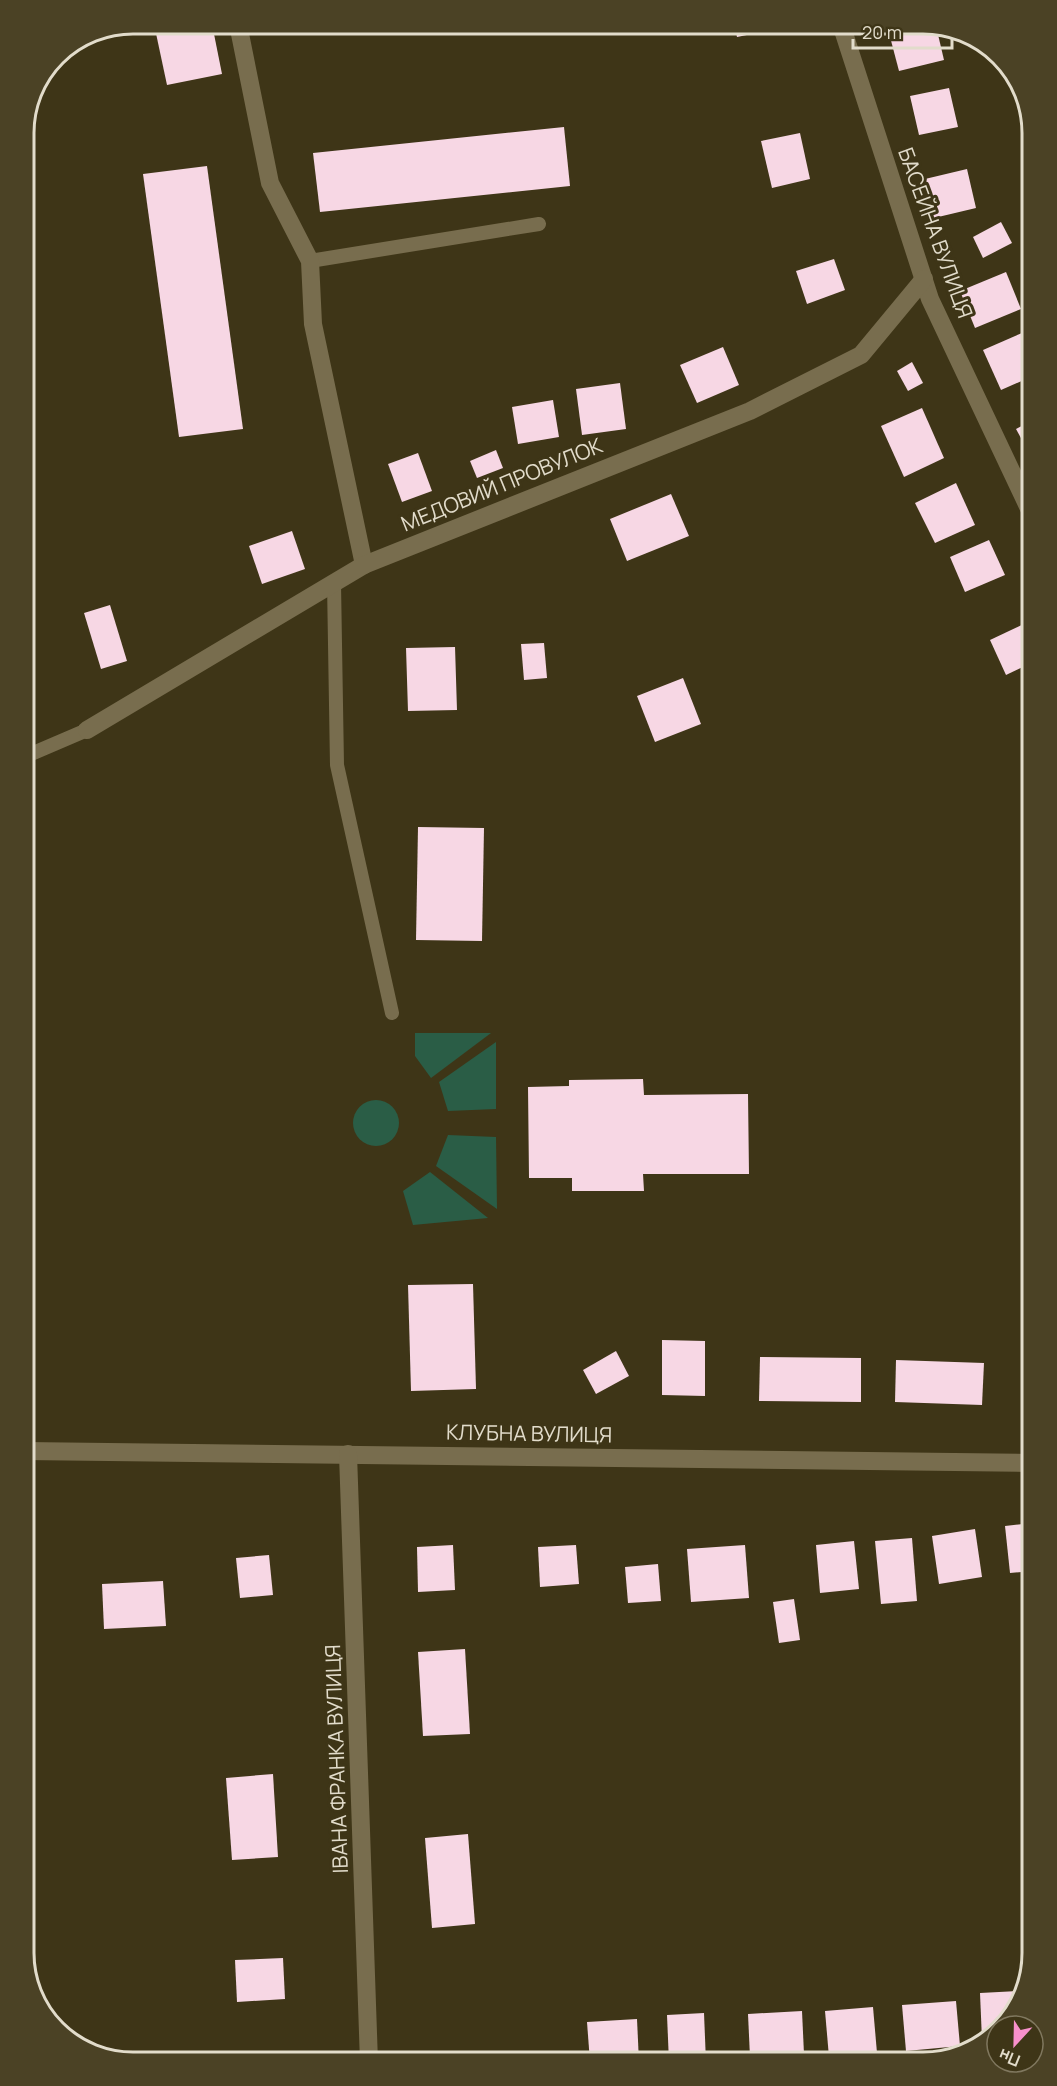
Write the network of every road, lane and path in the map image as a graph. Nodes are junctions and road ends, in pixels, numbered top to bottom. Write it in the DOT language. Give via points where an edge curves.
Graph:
graph roads {
  1 [pos="240,34"];
  2 [pos="845,35"];
  3 [pos="539,224"];
  4 [pos="310,261"];
  5 [pos="924,279"];
  6 [pos="1022,494"];
  7 [pos="364,565"];
  8 [pos="334,583"];
  9 [pos="87,730"];
  10 [pos="35,753"];
  11 [pos="392,1013"];
  12 [pos="34,1451"];
  13 [pos="348,1454"];
  14 [pos="1022,1463"];
  15 [pos="369,2051"];
  1 -- 4 [label="street" via="270,183"];
  2 -- 5 [label="street, БАСЕЙНА ВУЛИЦЯ"];
  3 -- 4 [label="lane"];
  4 -- 7 [label="street" via="313,324"];
  5 -- 6 [label="street, БАСЕЙНА ВУЛИЦЯ"];
  5 -- 7 [label="street, МЕДОВИЙ ПРОВУЛОК" via="861,355 750,411"];
  7 -- 8 [label="street, МЕДОВИЙ ПРОВУЛОК"];
  8 -- 9 [label="street, МЕДОВИЙ ПРОВУЛОК"];
  8 -- 11 [label="lane" via="337,765"];
  9 -- 10 [label="lane"];
  12 -- 13 [label="street, КЛУБНА ВУЛИЦЯ"];
  13 -- 14 [label="street, КЛУБНА ВУЛИЦЯ"];
  13 -- 15 [label="street, ІВАНА ФРАНКА ВУЛИЦЯ"];
}
